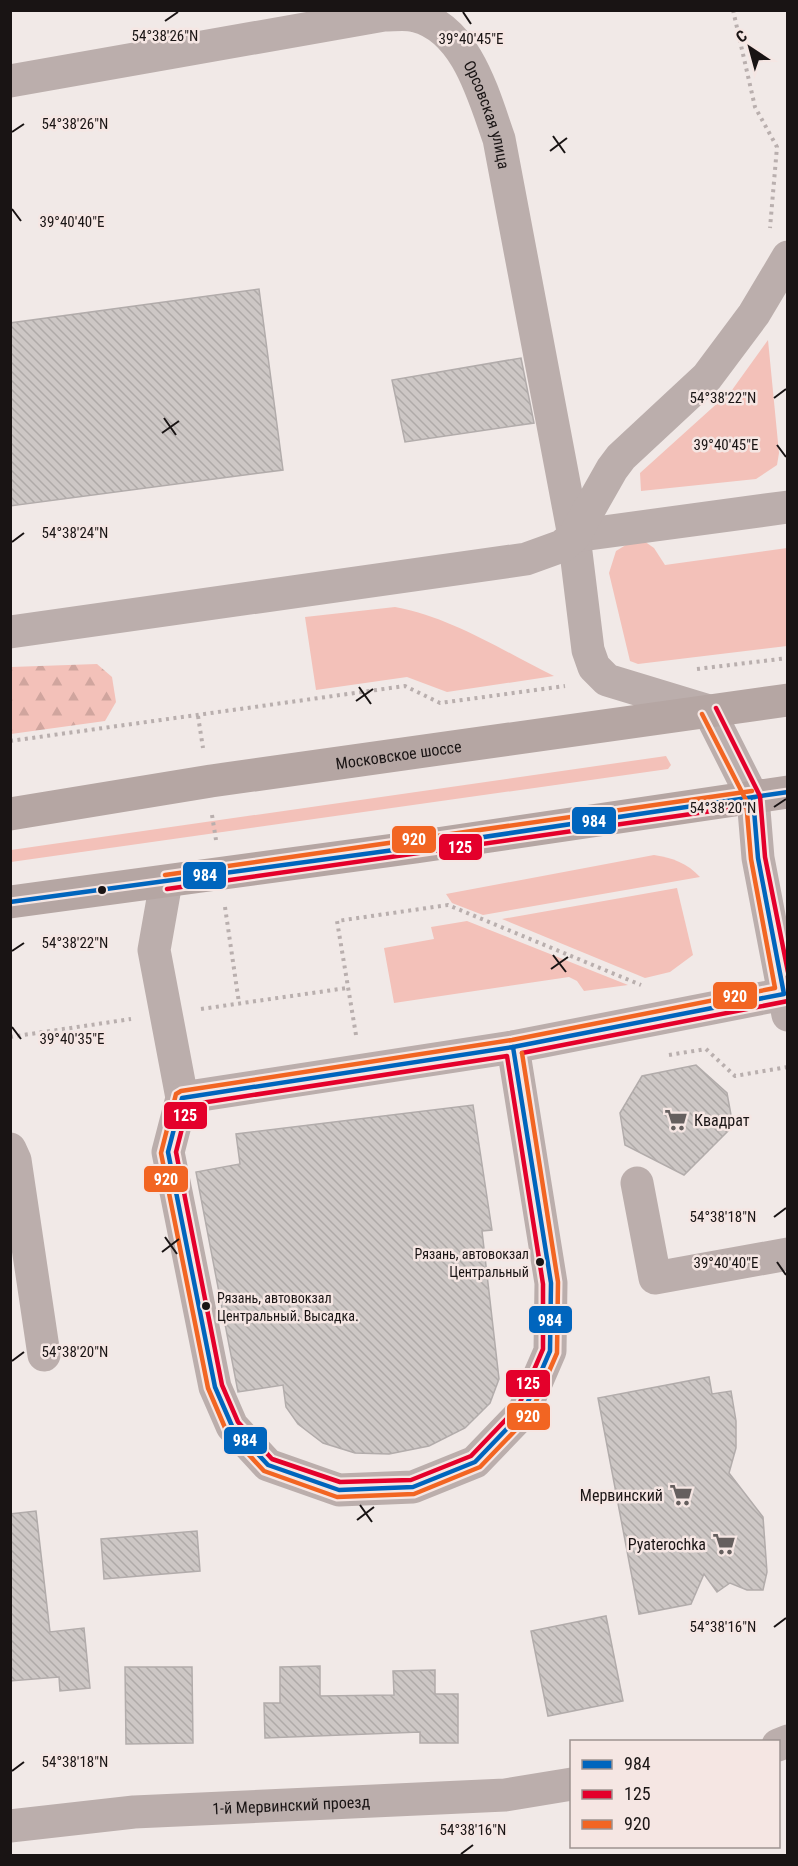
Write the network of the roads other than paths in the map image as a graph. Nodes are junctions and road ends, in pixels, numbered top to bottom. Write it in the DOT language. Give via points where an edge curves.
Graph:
graph roads {
  1 [pos="10,81"];
  2 [pos="778,248"];
  3 [pos="788,507"];
  4 [pos="574,536"];
  5 [pos="10,632"];
  6 [pos="788,700"];
  7 [pos="709,711"];
  8 [pos="788,792"];
  9 [pos="753,798"];
  10 [pos="10,814"];
  11 [pos="166,882"];
  12 [pos="10,902"];
  13 [pos="786,1004"];
  14 [pos="513,1047"];
  15 [pos="182,1098"];
  16 [pos="10,1149"];
  17 [pos="637,1183"];
  18 [pos="788,1254"];
  19 [pos="44,1355"];
  20 [pos="570,1784"];
  21 [pos="10,1826"];
  1 -- 4 [label="street, Орсовская улица" via="384,15 416,16 440,27 458,47 479,84 499,140"];
  2 -- 4 [label="street" via="754,314 707,377 621,457"];
  3 -- 4 [label="street"];
  4 -- 5 [label="street" via="561,546 526,559"];
  4 -- 7 [label="street, Орсовская улица" via="588,650 594,667 607,680"];
  6 -- 7 [label="main road, Московское шоссе"];
  7 -- 9 [label="street"];
  7 -- 10 [label="main road, Московское шоссе" via="211,781"];
  8 -- 9 [label="main road"];
  9 -- 11 [label="main road"];
  9 -- 13 [label="street" via="758,858"];
  11 -- 12 [label="main road"];
  11 -- 15 [label="street" via="154,950"];
  13 -- 14 [label="street"];
  14 -- 15 [label="street"];
  14 -- 15 [label="street" via="551,1283 550,1351 524,1412 475,1462 413,1487 339,1490 268,1465 232,1426 215,1387 168,1152"];
  16 -- 19 [label="street" via="15,1160"];
  17 -- 18 [label="street" via="655,1278"];
  20 -- 21 [label="street, 1-й Мервинский проезд" via="505,1795 134,1812"];
}
